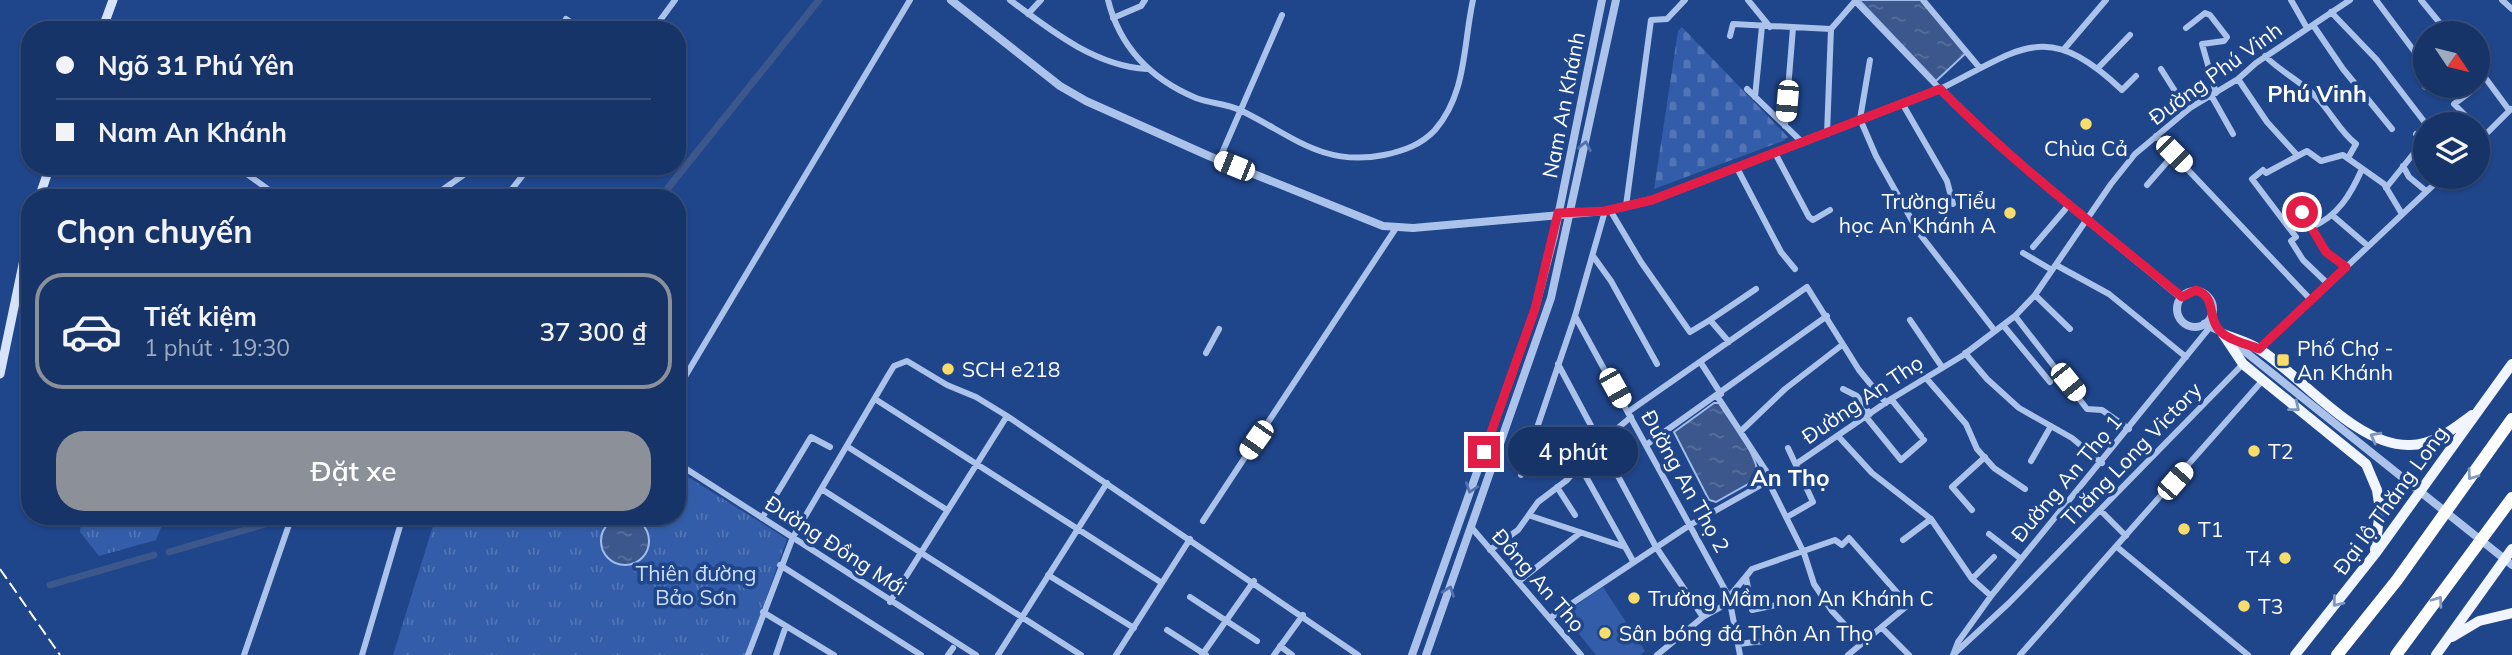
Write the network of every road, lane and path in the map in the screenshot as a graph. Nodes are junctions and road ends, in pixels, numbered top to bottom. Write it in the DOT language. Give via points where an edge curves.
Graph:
graph roads {
  1 [pos="113,0"];
  2 [pos="675,0"];
  3 [pos="910,0"];
  4 [pos="951,0"];
  5 [pos="1010,0"];
  6 [pos="1041,0"];
  7 [pos="1108,0"];
  8 [pos="1145,0"];
  9 [pos="1473,0"];
  10 [pos="1602,0"];
  11 [pos="1616,0"];
  12 [pos="1685,0"];
  13 [pos="1748,0"];
  14 [pos="1856,0"];
  15 [pos="1923,0"];
  16 [pos="2291,0"];
  17 [pos="2350,0"];
  18 [pos="2376,0"];
  19 [pos="2421,0"];
  20 [pos="2502,0"];
  21 [pos="2104,1"];
  22 [pos="2512,9"];
  23 [pos="2331,12"];
  24 [pos="1028,14"];
  25 [pos="1282,15"];
  26 [pos="1113,18"];
  27 [pos="105,21"];
  28 [pos="660,21"];
  29 [pos="2438,21"];
  30 [pos="1762,26"];
  31 [pos="2310,26"];
  32 [pos="1770,27"];
  33 [pos="2186,27"];
  34 [pos="1793,28"];
  35 [pos="1831,29"];
  36 [pos="2130,35"];
  37 [pos="1730,36"];
  38 [pos="1125,45"];
  39 [pos="2065,48"];
  40 [pos="2413,50"];
  41 [pos="2265,56"];
  42 [pos="1870,60"];
  43 [pos="1116,62"];
  44 [pos="1979,67"];
  45 [pos="2098,68"];
  46 [pos="2161,69"];
  47 [pos="1148,70"];
  48 [pos="2136,76"];
  49 [pos="2238,79"];
  50 [pos="2490,83"];
  51 [pos="1747,89"];
  52 [pos="1940,89"];
  53 [pos="2213,94"];
  54 [pos="1755,98"];
  55 [pos="2462,98"];
  56 [pos="1902,103"];
  57 [pos="2511,109"];
  58 [pos="1242,110"];
  59 [pos="2187,110"];
  60 [pos="2417,112"];
  61 [pos="2462,112"];
  62 [pos="1860,119"];
  63 [pos="1785,126"];
  64 [pos="2392,129"];
  65 [pos="2490,130"];
  66 [pos="1827,134"];
  67 [pos="2232,134"];
  68 [pos="2156,136"];
  69 [pos="1802,143"];
  70 [pos="1775,153"];
  71 [pos="2174,154"];
  72 [pos="2297,155"];
  73 [pos="2413,155"];
  74 [pos="2347,158"];
  75 [pos="1219,160"];
  76 [pos="2403,166"];
  77 [pos="1737,168"];
  78 [pos="2362,169"];
  79 [pos="248,175"];
  80 [pos="463,175"];
  81 [pos="523,175"];
  82 [pos="2147,186"];
  83 [pos="2386,188"];
  84 [pos="268,189"];
  85 [pos="444,189"];
  86 [pos="512,189"];
  87 [pos="2428,189"];
  88 [pos="2426,191"];
  89 [pos="1953,204"];
  90 [pos="1626,206"];
  91 [pos="2068,206"];
  92 [pos="1830,210"];
  93 [pos="1607,211"];
  94 [pos="2302,212"];
  95 [pos="1558,213"];
  96 [pos="1571,213"];
  97 [pos="2402,214"];
  98 [pos="2332,215"];
  99 [pos="2086,219"];
  100 [pos="2312,227"];
  101 [pos="1396,228"];
  102 [pos="2368,246"];
  103 [pos="2034,247"];
  104 [pos="2022,253"];
  105 [pos="1593,256"];
  106 [pos="2054,267"];
  107 [pos="2346,267"];
  108 [pos="1795,270"];
  109 [pos="21,274"];
  110 [pos="2328,284"];
  111 [pos="1756,289"];
  112 [pos="2035,295"];
  113 [pos="2182,297"];
  114 [pos="2311,300"];
  115 [pos="1575,316"];
  116 [pos="1827,316"];
  117 [pos="2015,316"];
  118 [pos="2211,316"];
  119 [pos="1710,320"];
  120 [pos="1910,320"];
  121 [pos="2003,325"];
  122 [pos="1219,329"];
  123 [pos="2070,329"];
  124 [pos="2214,329"];
  125 [pos="1996,331"];
  126 [pos="1729,342"];
  127 [pos="1842,345"];
  128 [pos="2259,349"];
  129 [pos="1206,353"];
  130 [pos="1965,353"];
  131 [pos="2186,357"];
  132 [pos="1701,363"];
  133 [pos="1558,364"];
  134 [pos="1657,364"];
  135 [pos="2243,364"];
  136 [pos="2512,364"];
  137 [pos="1941,367"];
  138 [pos="0,374"];
  139 [pos="686,375"];
  140 [pos="1926,378"];
  141 [pos="2262,381"];
  142 [pos="2050,382"];
  143 [pos="1843,389"];
  144 [pos="1719,395"];
  145 [pos="875,400"];
  146 [pos="1889,401"];
  147 [pos="2480,410"];
  148 [pos="1630,414"];
  149 [pos="1868,415"];
  150 [pos="1007,416"];
  151 [pos="2512,419"];
  152 [pos="2052,426"];
  153 [pos="2129,429"];
  154 [pos="1741,431"];
  155 [pos="1838,436"];
  156 [pos="1600,443"];
  157 [pos="1646,445"];
  158 [pos="830,447"];
  159 [pos="848,447"];
  160 [pos="1787,448"];
  161 [pos="1985,457"];
  162 [pos="2031,461"];
  163 [pos="2102,463"];
  164 [pos="976,464"];
  165 [pos="1796,464"];
  166 [pos="1580,466"];
  167 [pos="686,469"];
  168 [pos="1521,475"];
  169 [pos="1768,481"];
  170 [pos="1107,484"];
  171 [pos="1557,487"];
  172 [pos="2025,489"];
  173 [pos="823,490"];
  174 [pos="2512,498"];
  175 [pos="947,510"];
  176 [pos="1972,510"];
  177 [pos="2100,510"];
  178 [pos="1575,515"];
  179 [pos="1531,516"];
  180 [pos="1787,517"];
  181 [pos="762,518"];
  182 [pos="1931,519"];
  183 [pos="1460,520"];
  184 [pos="1203,521"];
  185 [pos="289,525"];
  186 [pos="400,525"];
  187 [pos="1690,525"];
  188 [pos="1471,527"];
  189 [pos="1077,529"];
  190 [pos="1580,533"];
  191 [pos="1989,534"];
  192 [pos="2126,536"];
  193 [pos="793,537"];
  194 [pos="1190,539"];
  195 [pos="1903,540"];
  196 [pos="1625,547"];
  197 [pos="1656,547"];
  198 [pos="2117,547"];
  199 [pos="2512,549"];
  200 [pos="1490,551"];
  201 [pos="921,553"];
  202 [pos="1804,553"];
  203 [pos="2375,554"];
  204 [pos="1994,557"];
  205 [pos="2021,559"];
  206 [pos="1633,561"];
  207 [pos="780,565"];
  208 [pos="2512,565"];
  209 [pos="1048,575"];
  210 [pos="1746,577"];
  211 [pos="1972,579"];
  212 [pos="1254,581"];
  213 [pos="1518,582"];
  214 [pos="1162,583"];
  215 [pos="1190,597"];
  216 [pos="1991,597"];
  217 [pos="1729,600"];
  218 [pos="890,602"];
  219 [pos="1786,603"];
  220 [pos="763,612"];
  221 [pos="2512,613"];
  222 [pos="1303,615"];
  223 [pos="1022,617"];
  224 [pos="1703,617"];
  225 [pos="1550,618"];
  226 [pos="1226,621"];
  227 [pos="786,626"];
  228 [pos="1134,628"];
  229 [pos="1882,628"];
  230 [pos="1167,630"];
  231 [pos="2449,638"];
  232 [pos="1763,640"];
  233 [pos="1257,641"];
  234 [pos="1863,643"];
  235 [pos="1738,644"];
  236 [pos="1280,646"];
  237 [pos="953,648"];
  238 [pos="829,654"];
  239 [pos="1204,654"];
  240 [pos="244,655"];
  241 [pos="362,655"];
  242 [pos="748,655"];
  243 [pos="776,655"];
  244 [pos="921,655"];
  245 [pos="948,655"];
  246 [pos="976,655"];
  247 [pos="998,655"];
  248 [pos="1081,655"];
  249 [pos="1116,655"];
  250 [pos="1274,655"];
  251 [pos="1292,655"];
  252 [pos="1358,655"];
  253 [pos="1412,655"];
  254 [pos="1426,655"];
  255 [pos="1581,655"];
  256 [pos="1657,655"];
  257 [pos="1740,655"];
  258 [pos="1848,655"];
  259 [pos="1909,655"];
  260 [pos="1953,655"];
  261 [pos="2020,655"];
  262 [pos="2248,655"];
  263 [pos="2295,655"];
  264 [pos="2337,655"];
  265 [pos="2396,655"];
  266 [pos="2435,655"];
  1 -- 27 [label="main road"];
  2 -- 28 [label="street"];
  3 -- 139 [label="street"];
  4 -- 75 [label="street" via="1060,86"];
  5 -- 24 [label="street"];
  6 -- 24 [label="street"];
  7 -- 26 [label="street"];
  8 -- 26 [label="street"];
  9 -- 58 [label="street" via="1463,75 1453,104 1434,131 1413,147 1366,159 1327,155 1291,141"];
  10 -- 95 [label="street, Nam An Khánh"];
  96 -- 11 [label="street, Nam An Khánh, one-way"];
  12 -- 90 [label="street" via="1667,19 1651,20"];
  13 -- 32 [label="street"];
  14 -- 35 [label="street"];
  14 -- 52 [label="street"];
  15 -- 44 [label="street"];
  16 -- 31 [label="street"];
  17 -- 23 [label="street, Đường Phú Vinh"];
  18 -- 40 [label="street"];
  19 -- 29 [label="street"];
  20 -- 22 [label="street"];
  21 -- 39 [label="street"];
  23 -- 31 [label="street, Đường Phú Vinh"];
  23 -- 60 [label="street" via="2377,60"];
  24 -- 43 [label="street" via="1056,35"];
  25 -- 58 [label="street"];
  26 -- 38 [label="street"];
  30 -- 32 [label="street"];
  30 -- 37 [label="street" via="1733,24"];
  30 -- 54 [label="street"];
  31 -- 41 [label="street, Đường Phú Vinh"];
  31 -- 64 [label="street"];
  32 -- 34 [label="street"];
  33 -- 53 [label="street" via="2205,13 2227,37 2202,44"];
  34 -- 35 [label="street"];
  34 -- 63 [label="street"];
  35 -- 66 [label="street"];
  36 -- 45 [label="street"];
  38 -- 43 [label="street" via="1125,57"];
  38 -- 47 [label="street"];
  39 -- 44 [label="street" via="2047,45 2014,52"];
  39 -- 45 [label="street"];
  41 -- 49 [label="street, Đường Phú Vinh"];
  41 -- 74 [label="street" via="2315,95 2342,133 2356,144"];
  42 -- 62 [label="street"];
  43 -- 47 [label="street"];
  44 -- 52 [label="street"];
  45 -- 48 [label="street" via="2122,90"];
  46 -- 59 [label="street"];
  47 -- 58 [label="street" via="1198,99"];
  49 -- 53 [label="street, Đường Phú Vinh"];
  49 -- 72 [label="street"];
  50 -- 57 [label="street"];
  51 -- 54 [label="street"];
  52 -- 56 [label="street"];
  52 -- 91 [label="street"];
  53 -- 59 [label="street, Đường Phú Vinh"];
  53 -- 67 [label="street"];
  54 -- 63 [label="street"];
  55 -- 61 [label="street" via="2454,104"];
  56 -- 62 [label="street"];
  56 -- 89 [label="street" via="1947,181"];
  57 -- 65 [label="street"];
  58 -- 75 [label="street"];
  59 -- 68 [label="street, Đường Phú Vinh"];
  62 -- 66 [label="street"];
  62 -- 125 [label="street" via="1919,233"];
  63 -- 69 [label="street"];
  66 -- 69 [label="street"];
  68 -- 71 [label="street"];
  68 -- 99 [label="street, Đường Phú Vinh" via="2136,154"];
  69 -- 70 [label="street"];
  70 -- 77 [label="street"];
  70 -- 92 [label="street" via="1809,217 1813,220"];
  71 -- 82 [label="street"];
  71 -- 114 [label="street"];
  72 -- 74 [label="street" via="2309,152 2321,161 2337,155"];
  72 -- 110 [label="street" via="2252,179 2295,237 2291,241 2297,253"];
  73 -- 76 [label="street"];
  74 -- 78 [label="street"];
  75 -- 101 [label="street" via="1321,203"];
  76 -- 83 [label="street"];
  76 -- 88 [label="street"];
  77 -- 90 [label="street"];
  77 -- 108 [label="street"];
  78 -- 83 [label="street"];
  78 -- 98 [label="street" via="2345,202"];
  79 -- 84 [label="street"];
  80 -- 85 [label="street"];
  81 -- 86 [label="street"];
  83 -- 97 [label="street"];
  87 -- 88 [label="street"];
  88 -- 97 [label="street"];
  90 -- 93 [label="street"];
  91 -- 99 [label="street"];
  91 -- 103 [label="street"];
  93 -- 96 [label="street"];
  93 -- 105 [label="street"];
  93 -- 119 [label="street" via="1689,331"];
  94 -- 100 [label="street"];
  95 -- 96 [label="street"];
  95 -- 101 [label="street"];
  95 -- 183 [label="street, Nam An Khánh, one-way" via="1535,309"];
  96 -- 188 [label="street, Nam An Khánh" via="1546,315"];
  97 -- 102 [label="street"];
  98 -- 100 [label="street"];
  98 -- 102 [label="street"];
  99 -- 106 [label="street, Đường An Thọ"];
  99 -- 113 [label="street"];
  100 -- 107 [label="street" via="2326,252"];
  101 -- 184 [label="street"];
  102 -- 107 [label="street"];
  104 -- 106 [label="street"];
  105 -- 115 [label="street"];
  105 -- 134 [label="street"];
  106 -- 112 [label="street, Đường An Thọ"];
  106 -- 131 [label="street" via="2109,294"];
  107 -- 110 [label="street"];
  109 -- 138 [label="main road"];
  110 -- 114 [label="street"];
  111 -- 119 [label="street"];
  112 -- 117 [label="street, Đường An Thọ"];
  112 -- 123 [label="street"];
  113 -- 118 [label="street" via="2196,290 2205,295 2212,305"];
  113 -- 124 [label="street" via="2177,311 2181,321"];
  114 -- 128 [label="street"];
  115 -- 133 [label="street"];
  115 -- 148 [label="street, Đường An Thọ 2"];
  116 -- 126 [label="street" via="1807,287"];
  116 -- 127 [label="street"];
  116 -- 144 [label="street"];
  117 -- 121 [label="street, Đường An Thọ"];
  117 -- 153 [label="street" via="2087,409 2102,410"];
  118 -- 124 [label="street"];
  118 -- 124 [label="street"];
  119 -- 126 [label="street"];
  120 -- 137 [label="street"];
  121 -- 125 [label="street, Đường An Thọ"];
  121 -- 142 [label="street"];
  122 -- 129 [label="street"];
  124 -- 128 [label="main road"];
  124 -- 131 [label="street, Đường An Thọ 1"];
  124 -- 135 [label="main road"];
  124 -- 208 [label="street"];
  125 -- 130 [label="street, Đường An Thọ"];
  126 -- 132 [label="street"];
  127 -- 146 [label="street"];
  127 -- 154 [label="street"];
  147 -- 128 [label="main road, one-way" via="2425,443 2382,442"];
  130 -- 137 [label="street, Đường An Thọ"];
  130 -- 152 [label="street" via="2019,408"];
  131 -- 153 [label="street, Đường An Thọ 1"];
  132 -- 144 [label="street"];
  132 -- 148 [label="street"];
  133 -- 156 [label="street"];
  133 -- 168 [label="street"];
  135 -- 141 [label="main road"];
  135 -- 177 [label="street, Thăng Long Victory"];
  136 -- 147 [label="main road, Đại lộ Thăng Long"];
  137 -- 140 [label="street, Đường An Thọ"];
  140 -- 146 [label="street, Đường An Thọ"];
  140 -- 161 [label="street" via="1966,424"];
  141 -- 192 [label="street"];
  141 -- 203 [label="main road, one-way" via="2366,464 2380,510"];
  143 -- 149 [label="street" via="1857,396"];
  144 -- 154 [label="street"];
  144 -- 157 [label="street"];
  145 -- 150 [label="street" via="894,366 907,360"];
  145 -- 159 [label="street"];
  145 -- 164 [label="street"];
  146 -- 149 [label="street, Đường An Thọ"];
  146 -- 149 [label="street" via="1923,438 1901,460"];
  147 -- 203 [label="main road, Đại lộ Thăng Long"];
  148 -- 156 [label="street"];
  148 -- 157 [label="street, Đường An Thọ 2"];
  149 -- 155 [label="street, Đường An Thọ"];
  150 -- 164 [label="street"];
  150 -- 170 [label="street"];
  151 -- 264 [label="highway, one-way" via="2397,580"];
  152 -- 162 [label="street"];
  152 -- 163 [label="street"];
  153 -- 163 [label="street, Đường An Thọ 1"];
  154 -- 169 [label="street"];
  155 -- 165 [label="street, Đường An Thọ"];
  155 -- 182 [label="street" via="1872,473"];
  156 -- 166 [label="street"];
  156 -- 197 [label="street"];
  157 -- 187 [label="street, Đường An Thọ 2"];
  158 -- 181 [label="street" via="811,436"];
  159 -- 173 [label="street"];
  159 -- 175 [label="street"];
  160 -- 165 [label="street"];
  161 -- 172 [label="street"];
  161 -- 176 [label="street" via="1952,487"];
  163 -- 205 [label="street, Đường An Thọ 1"];
  164 -- 175 [label="street"];
  164 -- 189 [label="street"];
  165 -- 180 [label="street, Đường An Thọ" via="1813,502"];
  166 -- 171 [label="street"];
  166 -- 196 [label="street"];
  167 -- 181 [label="street, Đường Đồng Mới"];
  169 -- 180 [label="street"];
  169 -- 187 [label="street"];
  170 -- 189 [label="street"];
  170 -- 194 [label="street"];
  171 -- 178 [label="street"];
  171 -- 179 [label="street" via="1538,502"];
  173 -- 193 [label="street"];
  173 -- 201 [label="street"];
  265 -- 174 [label="highway, one-way"];
  175 -- 201 [label="street"];
  177 -- 192 [label="street"];
  177 -- 260 [label="street, Thăng Long Victory"];
  179 -- 190 [label="street"];
  179 -- 200 [label="street"];
  180 -- 202 [label="street"];
  181 -- 193 [label="street, Đường Đồng Mới"];
  182 -- 195 [label="street"];
  182 -- 211 [label="street"];
  183 -- 188 [label="street"];
  183 -- 253 [label="street, Nam An Khánh"];
  185 -- 240 [label="street"];
  186 -- 241 [label="street"];
  187 -- 197 [label="street"];
  187 -- 217 [label="street, Đường An Thọ 2"];
  188 -- 200 [label="street, Đông An Thọ"];
  254 -- 188 [label="street, Nam An Khánh, one-way"];
  189 -- 209 [label="street"];
  189 -- 214 [label="street"];
  190 -- 196 [label="street"];
  190 -- 213 [label="street"];
  191 -- 205 [label="street"];
  192 -- 198 [label="street"];
  193 -- 207 [label="street"];
  193 -- 218 [label="street, Đường Đồng Mới"];
  194 -- 212 [label="street"];
  194 -- 214 [label="street"];
  196 -- 206 [label="street"];
  197 -- 206 [label="street"];
  197 -- 224 [label="street"];
  198 -- 261 [label="street"];
  198 -- 262 [label="street"];
  199 -- 231 [label="main road"];
  200 -- 213 [label="street, Đông An Thọ"];
  201 -- 218 [label="street"];
  201 -- 223 [label="street"];
  202 -- 210 [label="street" via="1752,569"];
  202 -- 229 [label="street" via="1835,540 1842,545 1849,538 1857,545 1908,605"];
  202 -- 234 [label="street" via="1814,584"];
  203 -- 263 [label="main road, Đại lộ Thăng Long, one-way"];
  204 -- 211 [label="street"];
  205 -- 216 [label="street, Đường An Thọ 1"];
  206 -- 225 [label="street"];
  207 -- 220 [label="street"];
  207 -- 244 [label="street"];
  209 -- 223 [label="street"];
  209 -- 228 [label="street"];
  210 -- 217 [label="street"];
  210 -- 219 [label="street" via="1752,610"];
  211 -- 216 [label="street"];
  212 -- 222 [label="street"];
  212 -- 226 [label="street"];
  213 -- 225 [label="street, Đông An Thọ"];
  214 -- 228 [label="street"];
  215 -- 226 [label="street"];
  216 -- 260 [label="street, Đường An Thọ 1"];
  217 -- 224 [label="street"];
  217 -- 235 [label="street, Đường An Thọ 2"];
  218 -- 246 [label="street, Đường Đồng Mới"];
  220 -- 227 [label="street"];
  220 -- 242 [label="street"];
  221 -- 231 [label="main road" via="2479,621"];
  222 -- 236 [label="street"];
  222 -- 252 [label="street"];
  223 -- 247 [label="street"];
  223 -- 248 [label="street"];
  224 -- 256 [label="street"];
  225 -- 255 [label="street, Đông An Thọ"];
  226 -- 233 [label="street"];
  226 -- 239 [label="street"];
  227 -- 238 [label="street"];
  227 -- 243 [label="street"];
  228 -- 249 [label="street"];
  229 -- 234 [label="street"];
  229 -- 259 [label="street"];
  230 -- 239 [label="street"];
  231 -- 266 [label="main road"];
  232 -- 235 [label="street"];
  234 -- 258 [label="street"];
  235 -- 257 [label="street, Đường An Thọ 2"];
  236 -- 250 [label="street"];
  236 -- 251 [label="street"];
  237 -- 245 [label="street"];
}
